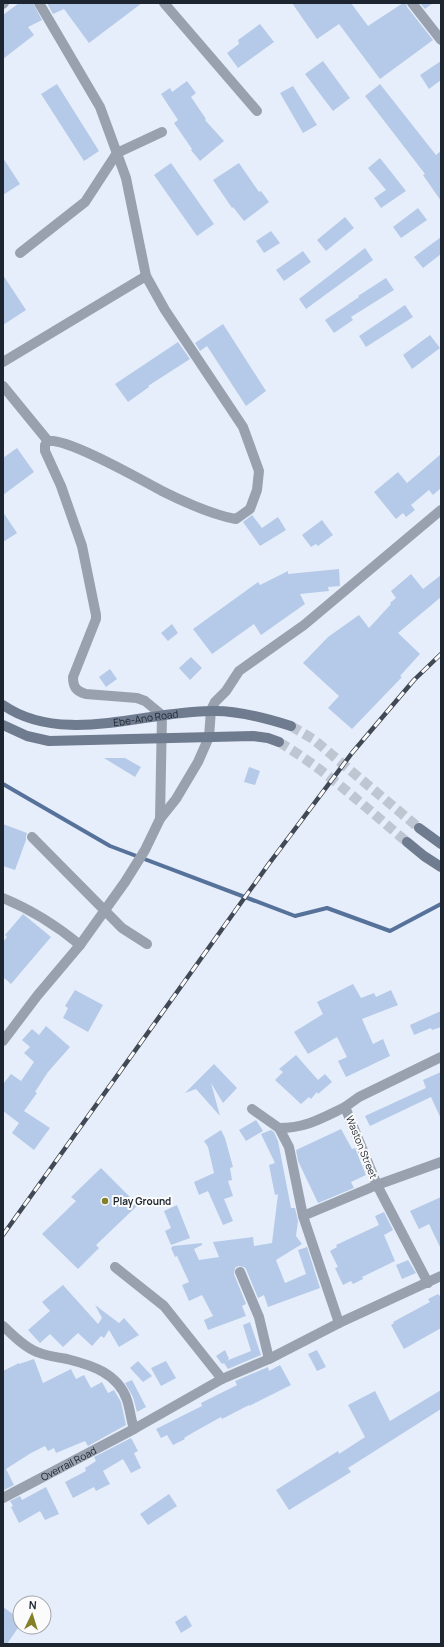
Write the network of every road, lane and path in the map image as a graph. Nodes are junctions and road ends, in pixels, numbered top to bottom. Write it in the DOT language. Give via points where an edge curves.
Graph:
graph roads {
  1 [pos="39,3"];
  2 [pos="164,3"];
  3 [pos="412,3"];
  4 [pos="441,40"];
  5 [pos="257,111"];
  6 [pos="162,132"];
  7 [pos="116,153"];
  8 [pos="20,253"];
  9 [pos="146,276"];
  10 [pos="3,362"];
  11 [pos="3,386"];
  12 [pos="48,441"];
  13 [pos="441,510"];
  14 [pos="3,705"];
  15 [pos="212,710"];
  16 [pos="162,715"];
  17 [pos="3,725"];
  18 [pos="291,726"];
  19 [pos="209,737"];
  20 [pos="161,739"];
  21 [pos="279,742"];
  22 [pos="160,819"];
  23 [pos="419,828"];
  24 [pos="32,837"];
  25 [pos="407,842"];
  26 [pos="441,844"];
  27 [pos="441,867"];
  28 [pos="3,898"];
  29 [pos="104,910"];
  30 [pos="147,944"];
  31 [pos="80,945"];
  32 [pos="3,1041"];
  33 [pos="441,1057"];
  34 [pos="346,1107"];
  35 [pos="252,1109"];
  36 [pos="279,1128"];
  37 [pos="441,1162"];
  38 [pos="377,1184"];
  39 [pos="303,1216"];
  40 [pos="115,1267"];
  41 [pos="240,1272"];
  42 [pos="441,1276"];
  43 [pos="428,1283"];
  44 [pos="339,1322"];
  45 [pos="3,1326"];
  46 [pos="269,1359"];
  47 [pos="222,1379"];
  48 [pos="134,1429"];
  49 [pos="3,1498"];
  1 -- 7 [label="street" via="100,107"];
  2 -- 5 [label="street"];
  3 -- 4 [label="street"];
  6 -- 7 [label="street"];
  7 -- 8 [label="street" via="85,202"];
  7 -- 9 [label="street" via="126,178"];
  9 -- 10 [label="street"];
  9 -- 12 [label="street" via="165,310 243,427 259,471 257,490 250,509 236,519 224,517 163,491 87,452 56,441"];
  11 -- 12 [label="street"];
  12 -- 16 [label="street" via="45,451 61,486 82,546 96,615 73,683 79,692 86,694 137,698 145,701"];
  13 -- 15 [label="street" via="304,625 240,672"];
  14 -- 16 [label="main road, Ebe-Ano Road" via="24,717 74,725"];
  15 -- 16 [label="main road, Ebe-Ano Road"];
  15 -- 18 [label="main road, Ebe-Ano Road" via="275,720"];
  15 -- 19 [label="street"];
  16 -- 20 [label="street"];
  17 -- 20 [label="main road, Ebe-Ano Road" via="27,736 49,741"];
  19 -- 20 [label="main road, Ebe-Ano Road"];
  19 -- 21 [label="main road, Ebe-Ano Road" via="253,736"];
  19 -- 22 [label="street" via="198,762 176,799"];
  20 -- 22 [label="street"];
  22 -- 29 [label="street" via="126,882"];
  23 -- 26 [label="main road"];
  24 -- 29 [label="street"];
  25 -- 27 [label="main road"];
  28 -- 31 [label="street" via="60,928"];
  29 -- 30 [label="street" via="122,928"];
  29 -- 31 [label="street"];
  31 -- 32 [label="street"];
  33 -- 34 [label="street, Waston Street" via="359,1097"];
  34 -- 36 [label="street" via="296,1128"];
  34 -- 38 [label="street, Waston Street"];
  35 -- 36 [label="street"];
  36 -- 39 [label="street" via="289,1147"];
  37 -- 38 [label="street"];
  38 -- 39 [label="street"];
  38 -- 43 [label="street, Waston Street"];
  39 -- 44 [label="street"];
  40 -- 47 [label="street" via="164,1306"];
  41 -- 46 [label="street" via="259,1316"];
  42 -- 43 [label="street, Overrail Road"];
  43 -- 44 [label="street, Overrail Road"];
  44 -- 46 [label="street, Overrail Road"];
  45 -- 48 [label="street" via="37,1353 88,1364 113,1379 126,1399"];
  46 -- 47 [label="street, Overrail Road"];
  47 -- 48 [label="street, Overrail Road"];
  48 -- 49 [label="street, Overrail Road"];
}
